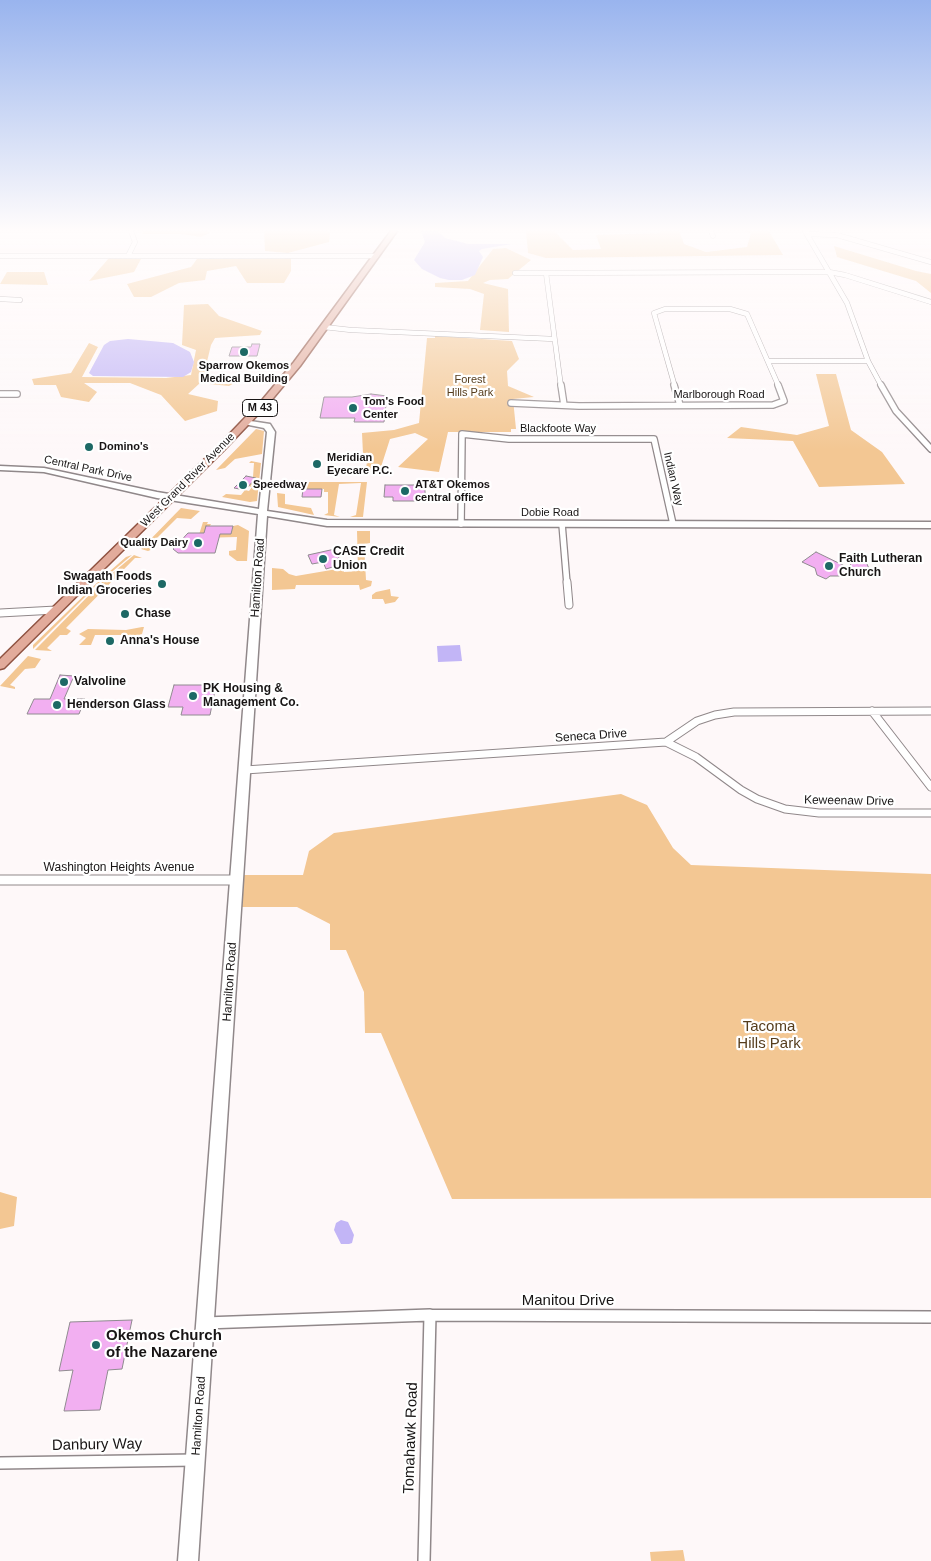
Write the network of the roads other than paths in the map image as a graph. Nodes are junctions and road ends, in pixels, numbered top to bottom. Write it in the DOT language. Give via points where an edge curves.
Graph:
graph roads {
  1 [pos="341,304"];
  2 [pos="550,304"];
  3 [pos="846,304"];
  4 [pos="324,327"];
  5 [pos="554,339"];
  6 [pos="768,361"];
  7 [pos="868,361"];
  8 [pos="0,394"];
  9 [pos="17,394"];
  10 [pos="511,403"];
  11 [pos="564,405"];
  12 [pos="680,406"];
  13 [pos="246,422"];
  14 [pos="654,439"];
  15 [pos="931,449"];
  16 [pos="0,468"];
  17 [pos="171,497"];
  18 [pos="263,513"];
  19 [pos="462,524"];
  20 [pos="562,524"];
  21 [pos="673,524"];
  22 [pos="931,525"];
  23 [pos="568,605"];
  24 [pos="56,610"];
  25 [pos="0,613"];
  26 [pos="0,665"];
  27 [pos="872,711"];
  28 [pos="931,711"];
  29 [pos="666,742"];
  30 [pos="245,770"];
  31 [pos="931,787"];
  32 [pos="931,813"];
  33 [pos="0,880"];
  34 [pos="237,880"];
  35 [pos="430,1315"];
  36 [pos="931,1317"];
  37 [pos="205,1323"];
  38 [pos="196,1460"];
  39 [pos="0,1463"];
  40 [pos="188,1561"];
  41 [pos="424,1561"];
  1 -- 4 [label="main road, West Grand River Avenue / M 43"];
  2 -- 5 [label="street"];
  3 -- 7 [label="street"];
  4 -- 5 [label="street"];
  4 -- 13 [label="main road, West Grand River Avenue / M 43" via="292,370"];
  5 -- 11 [label="street"];
  6 -- 7 [label="street"];
  6 -- 12 [label="street, Marlborough Road" via="783,397 784,401 779,404"];
  6 -- 12 [label="street" via="744,312 730,309 655,311"];
  7 -- 15 [label="street" via="896,411"];
  8 -- 9 [label="street"];
  10 -- 11 [label="street, Marlborough Road"];
  11 -- 12 [label="street, Marlborough Road"];
  13 -- 17 [label="main road, West Grand River Avenue / M 43"];
  13 -- 18 [label="street, Hamilton Road" via="271,430"];
  14 -- 19 [label="street, Blackfoote Way" via="509,439 462,434"];
  14 -- 21 [label="street, Indian Way"];
  16 -- 17 [label="street, Central Park Drive" via="44,470"];
  17 -- 18 [label="street, Dobie Road"];
  17 -- 24 [label="main road, West Grand River Avenue / M 43"];
  18 -- 19 [label="street, Dobie Road" via="327,524"];
  18 -- 30 [label="street, Hamilton Road"];
  19 -- 20 [label="street, Dobie Road"];
  20 -- 21 [label="street, Dobie Road"];
  20 -- 23 [label="street"];
  21 -- 22 [label="street, Dobie Road"];
  24 -- 25 [label="street"];
  24 -- 26 [label="main road, West Grand River Avenue / M 43"];
  27 -- 28 [label="street"];
  27 -- 29 [label="street" via="729,712 697,721"];
  27 -- 31 [label="street"];
  29 -- 30 [label="street, Seneca Drive"];
  29 -- 32 [label="street, Keweenaw Drive" via="696,757 740,790 785,809 819,813"];
  30 -- 34 [label="street, Hamilton Road"];
  33 -- 34 [label="street, Washington Heights Avenue"];
  34 -- 37 [label="street, Hamilton Road"];
  35 -- 36 [label="street, Manitou Drive"];
  35 -- 37 [label="street, Manitou Drive"];
  35 -- 41 [label="street, Tomahawk Road"];
  37 -- 38 [label="street, Hamilton Road"];
  38 -- 39 [label="street, Danbury Way"];
  38 -- 40 [label="street, Hamilton Road"];
}
